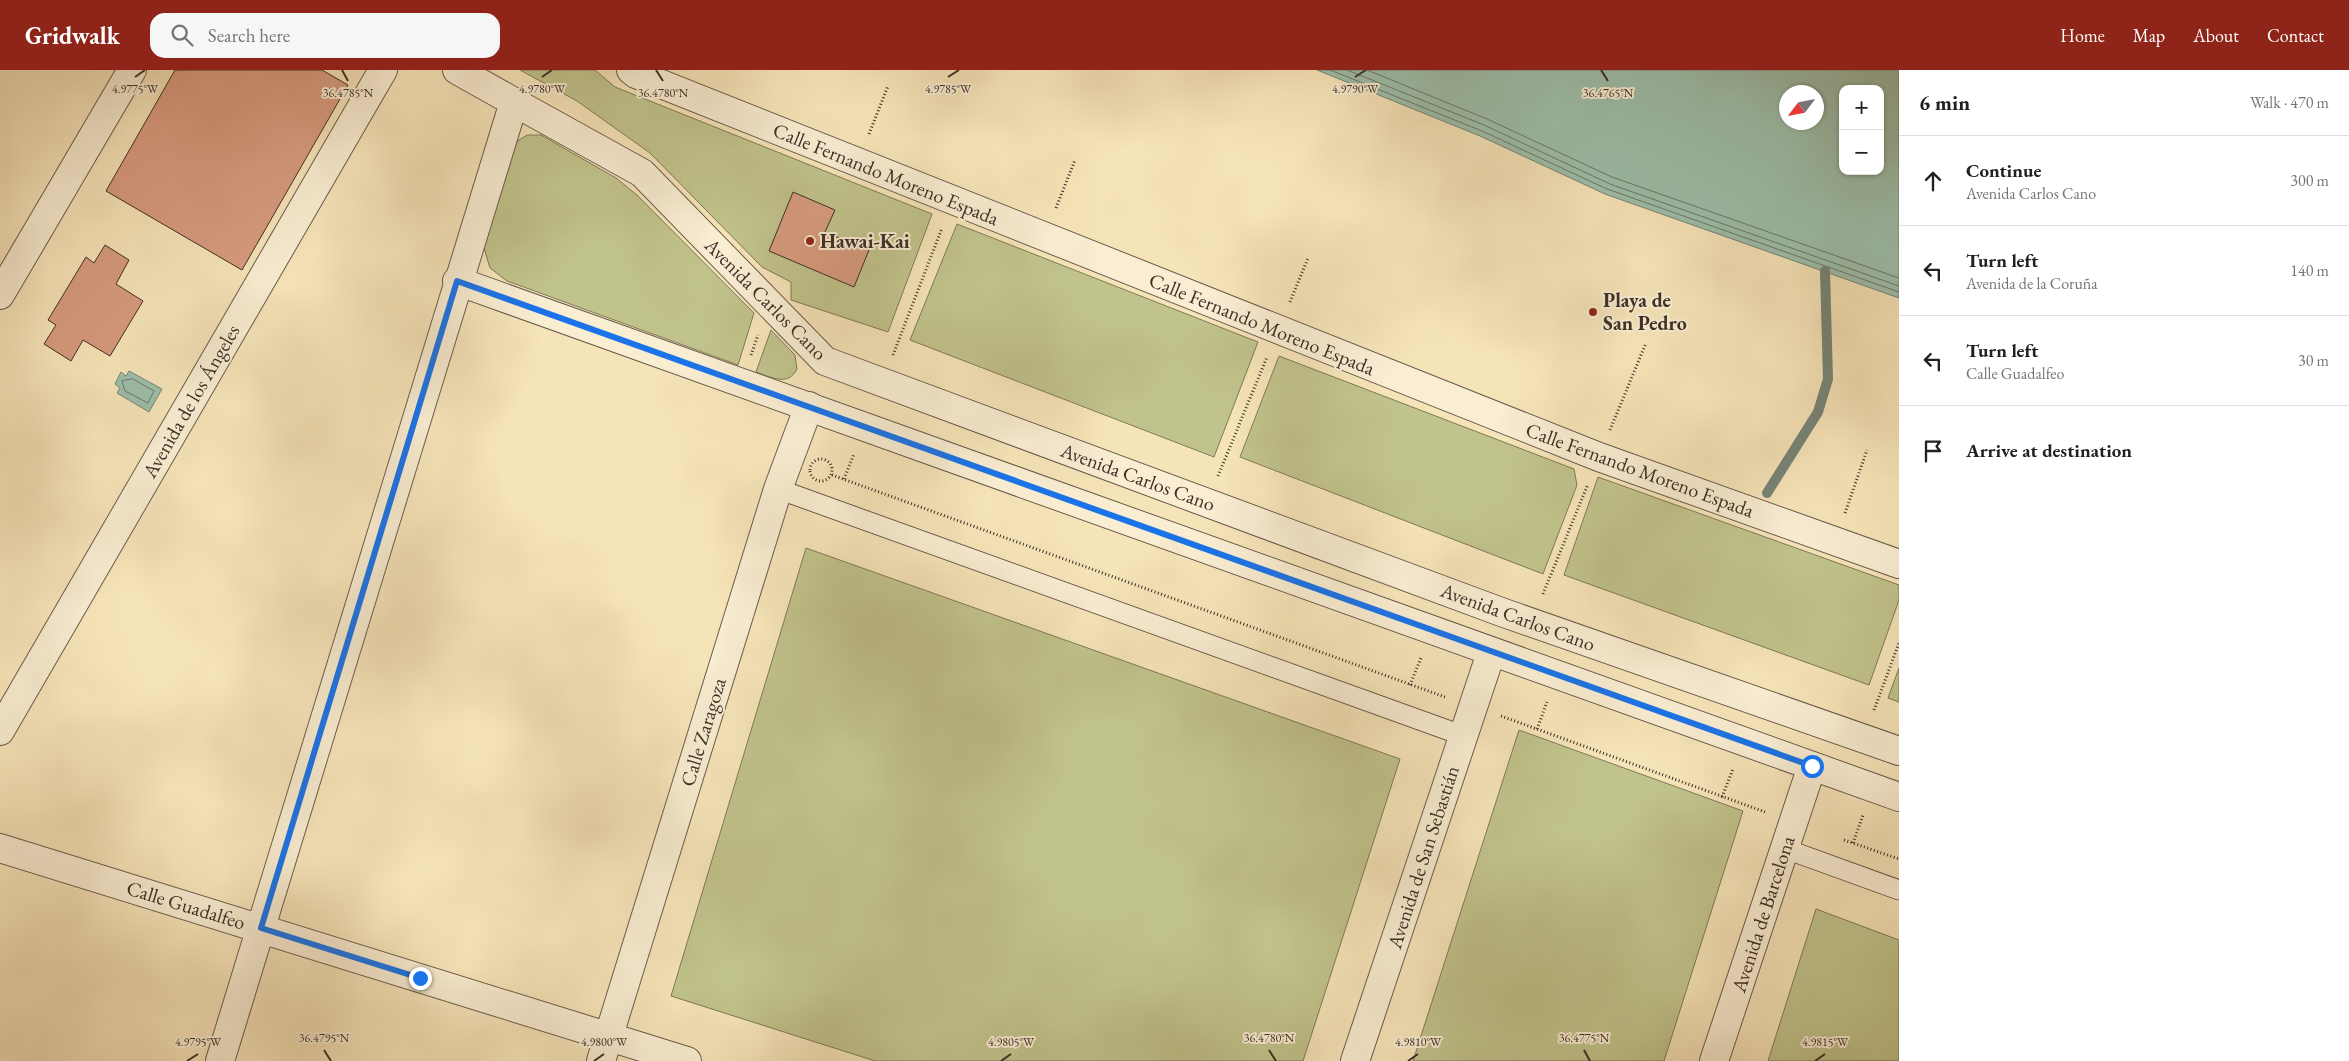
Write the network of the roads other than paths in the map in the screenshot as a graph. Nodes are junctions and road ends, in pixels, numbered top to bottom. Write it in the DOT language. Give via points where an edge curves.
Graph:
graph roads {
  1 [pos="132,70"];
  2 [pos="383,70"];
  3 [pos="456,70"];
  4 [pos="631,70"];
  5 [pos="514,102"];
  6 [pos="457,281"];
  7 [pos="0,295"];
  8 [pos="809,406"];
  9 [pos="778,489"];
  10 [pos="1899,564"];
  11 [pos="1491,653"];
  12 [pos="0,731"];
  13 [pos="1464,736"];
  14 [pos="1899,751"];
  15 [pos="1812,766"];
  16 [pos="1899,798"];
  17 [pos="0,848"];
  18 [pos="1783,848"];
  19 [pos="1899,890"];
  20 [pos="261,928"];
  21 [pos="604,1049"];
  22 [pos="220,1061"];
  23 [pos="687,1061"];
  24 [pos="1355,1061"];
  25 [pos="1714,1061"];
  1 -- 7 [label="street"];
  2 -- 12 [label="street, Avenida de los Ángeles"];
  3 -- 5 [label="street, Avenida Carlos Cano"];
  4 -- 10 [label="street, Calle Fernando Moreno Espada" via="1599,457"];
  5 -- 6 [label="street"];
  5 -- 14 [label="street, Avenida Carlos Cano" via="642,173 825,361 1504,613"];
  6 -- 8 [label="street, Avenida Carlos Cano"];
  6 -- 20 [label="street"];
  8 -- 9 [label="street, Calle Zaragoza"];
  8 -- 11 [label="street, Avenida Carlos Cano"];
  9 -- 13 [label="lane"];
  9 -- 21 [label="street, Calle Zaragoza"];
  11 -- 13 [label="street, Avenida de San Sebastián"];
  11 -- 15 [label="street, Avenida Carlos Cano"];
  13 -- 24 [label="street, Avenida de San Sebastián"];
  15 -- 16 [label="street, Avenida Carlos Cano"];
  15 -- 18 [label="street, Avenida de Barcelona"];
  17 -- 20 [label="street, Calle Guadalfeo"];
  18 -- 19 [label="lane"];
  18 -- 25 [label="street, Avenida de Barcelona"];
  20 -- 21 [label="street, Calle Guadalfeo"];
  20 -- 22 [label="street"];
  21 -- 23 [label="street, Calle Guadalfeo"];
}
